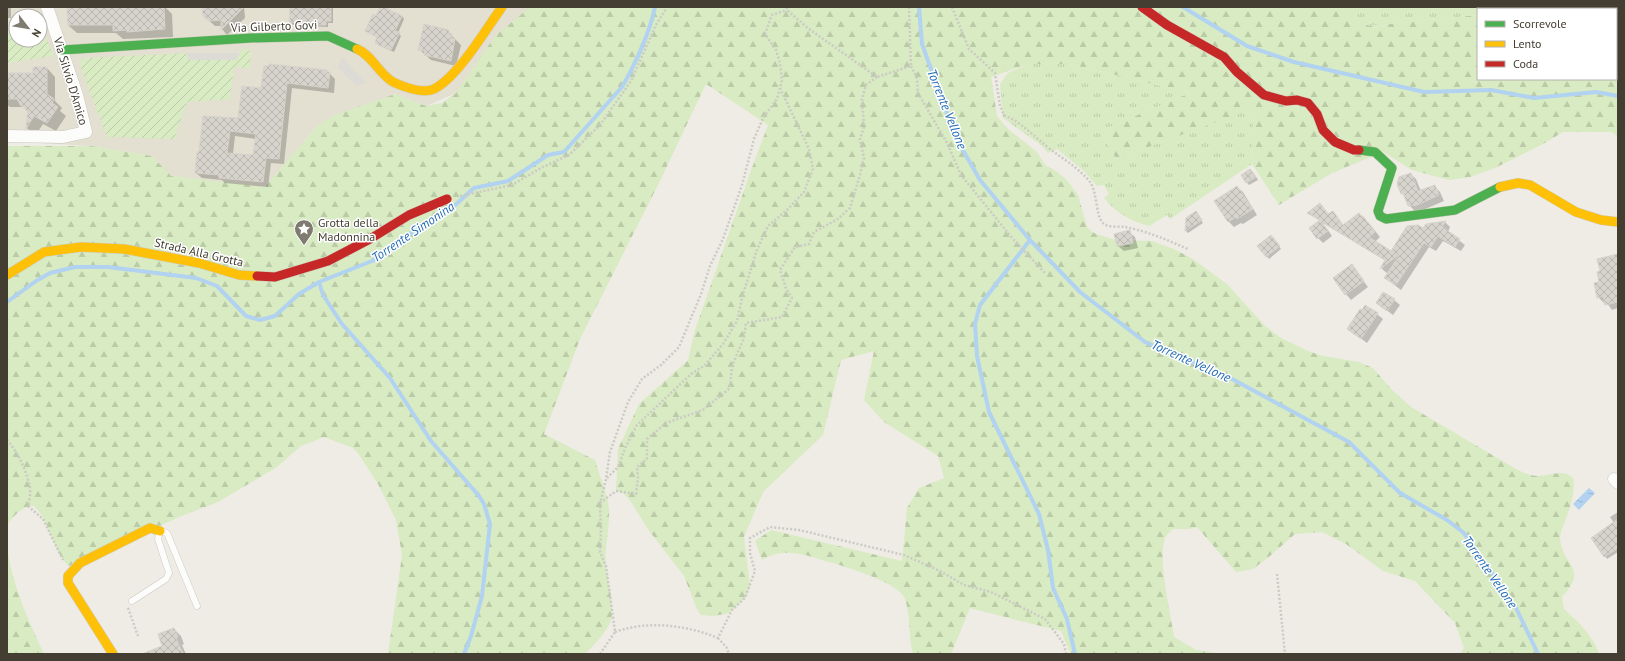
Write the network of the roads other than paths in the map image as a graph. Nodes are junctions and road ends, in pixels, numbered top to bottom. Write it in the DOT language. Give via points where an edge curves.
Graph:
graph roads {
  1 [pos="46,7"];
  2 [pos="502,7"];
  3 [pos="1142,7"];
  4 [pos="62,50"];
  5 [pos="7,136"];
  6 [pos="447,199"];
  7 [pos="1618,222"];
  8 [pos="7,274"];
  9 [pos="160,531"];
  10 [pos="132,601"];
  11 [pos="197,606"];
  12 [pos="112,654"];
  1 -- 4 [label="street, Via Silvio D'Amico"];
  2 -- 4 [label="street, Via Gilberto Govi" via="464,62 434,89 424,91 392,81 360,50 328,36 251,38"];
  3 -- 7 [label="street" via="1167,25 1224,57 1264,95 1308,104 1317,114 1322,130 1335,142 1354,150 1375,152 1392,168 1378,212 1386,219 1455,210 1499,188 1518,182 1530,185 1576,212"];
  4 -- 5 [label="street, Via Silvio D'Amico" via="86,132 62,137"];
  6 -- 8 [label="street, Strada Alla Grotta" via="409,215 328,261 275,277 239,275 199,263 124,249 81,247 44,252"];
  9 -- 10 [label="lane" via="158,539 169,574 166,579"];
  9 -- 11 [label="lane" via="167,533"];
  9 -- 12 [label="street" via="150,528 80,563 68,576 68,583"];
}
